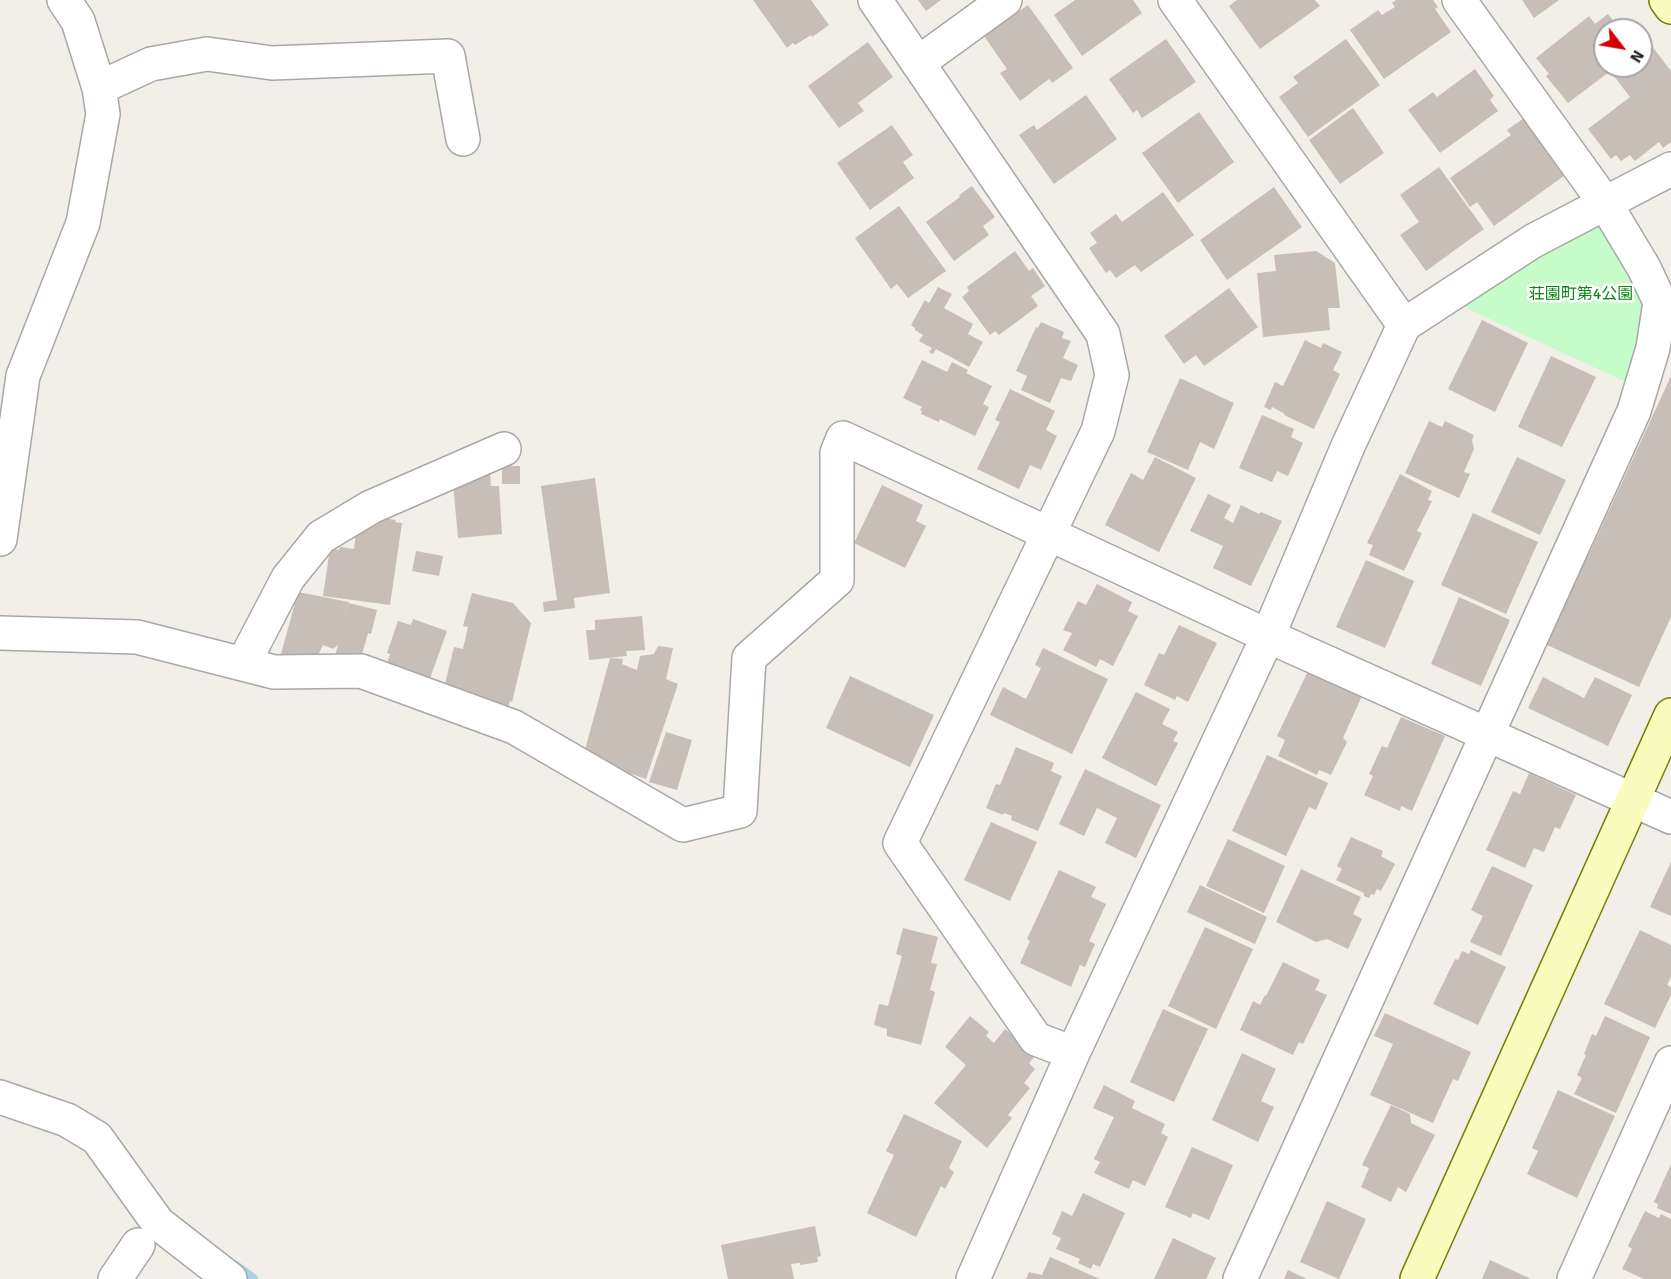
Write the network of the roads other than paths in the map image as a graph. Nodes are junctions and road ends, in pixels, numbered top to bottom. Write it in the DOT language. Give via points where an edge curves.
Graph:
graph roads {
  1 [pos="64,0"];
  2 [pos="875,0"];
  3 [pos="1005,0"];
  4 [pos="1175,0"];
  5 [pos="1459,0"];
  6 [pos="1666,0"];
  7 [pos="1671,7"];
  8 [pos="918,63"];
  9 [pos="99,88"];
  10 [pos="463,139"];
  11 [pos="1671,169"];
  12 [pos="1605,203"];
  13 [pos="1404,325"];
  14 [pos="504,449"];
  15 [pos="1048,534"];
  16 [pos="0,539"];
  17 [pos="0,633"];
  18 [pos="1268,636"];
  19 [pos="243,664"];
  20 [pos="1671,715"];
  21 [pos="1487,734"];
  22 [pos="1633,800"];
  23 [pos="1671,817"];
  24 [pos="1073,1053"];
  25 [pos="1671,1063"];
  26 [pos="0,1096"];
  27 [pos="138,1245"];
  28 [pos="115,1279"];
  29 [pos="230,1279"];
  30 [pos="973,1279"];
  31 [pos="1240,1279"];
  32 [pos="1417,1279"];
  33 [pos="1574,1279"];
  1 -- 9 [label="street" via="78,21"];
  2 -- 8 [label="street"];
  3 -- 8 [label="street"];
  4 -- 13 [label="street"];
  5 -- 12 [label="street"];
  6 -- 7 [label="street"];
  8 -- 15 [label="street" via="1103,334 1112,375 1098,431"];
  9 -- 10 [label="street" via="151,64 207,54 272,63 448,56"];
  9 -- 16 [label="street" via="103,114 83,223 23,376"];
  11 -- 12 [label="street"];
  12 -- 13 [label="street" via="1533,241"];
  12 -- 21 [label="street" via="1644,268 1659,302 1653,348 1634,411"];
  13 -- 18 [label="street"];
  14 -- 19 [label="street" via="370,507 321,537 288,578"];
  15 -- 18 [label="street"];
  15 -- 19 [label="street" via="843,438 837,453 837,580 749,658 740,811 683,825 514,727 360,671 274,672"];
  15 -- 24 [label="street" via="900,843 1036,1039"];
  17 -- 19 [label="street" via="137,637"];
  18 -- 21 [label="street"];
  18 -- 24 [label="street"];
  20 -- 22 [label="street"];
  21 -- 22 [label="street"];
  21 -- 31 [label="street"];
  22 -- 23 [label="street"];
  22 -- 32 [label="street"];
  24 -- 30 [label="street"];
  25 -- 33 [label="street"];
  26 -- 29 [label="street" via="67,1120 97,1138 158,1223"];
  27 -- 28 [label="street"];
}
